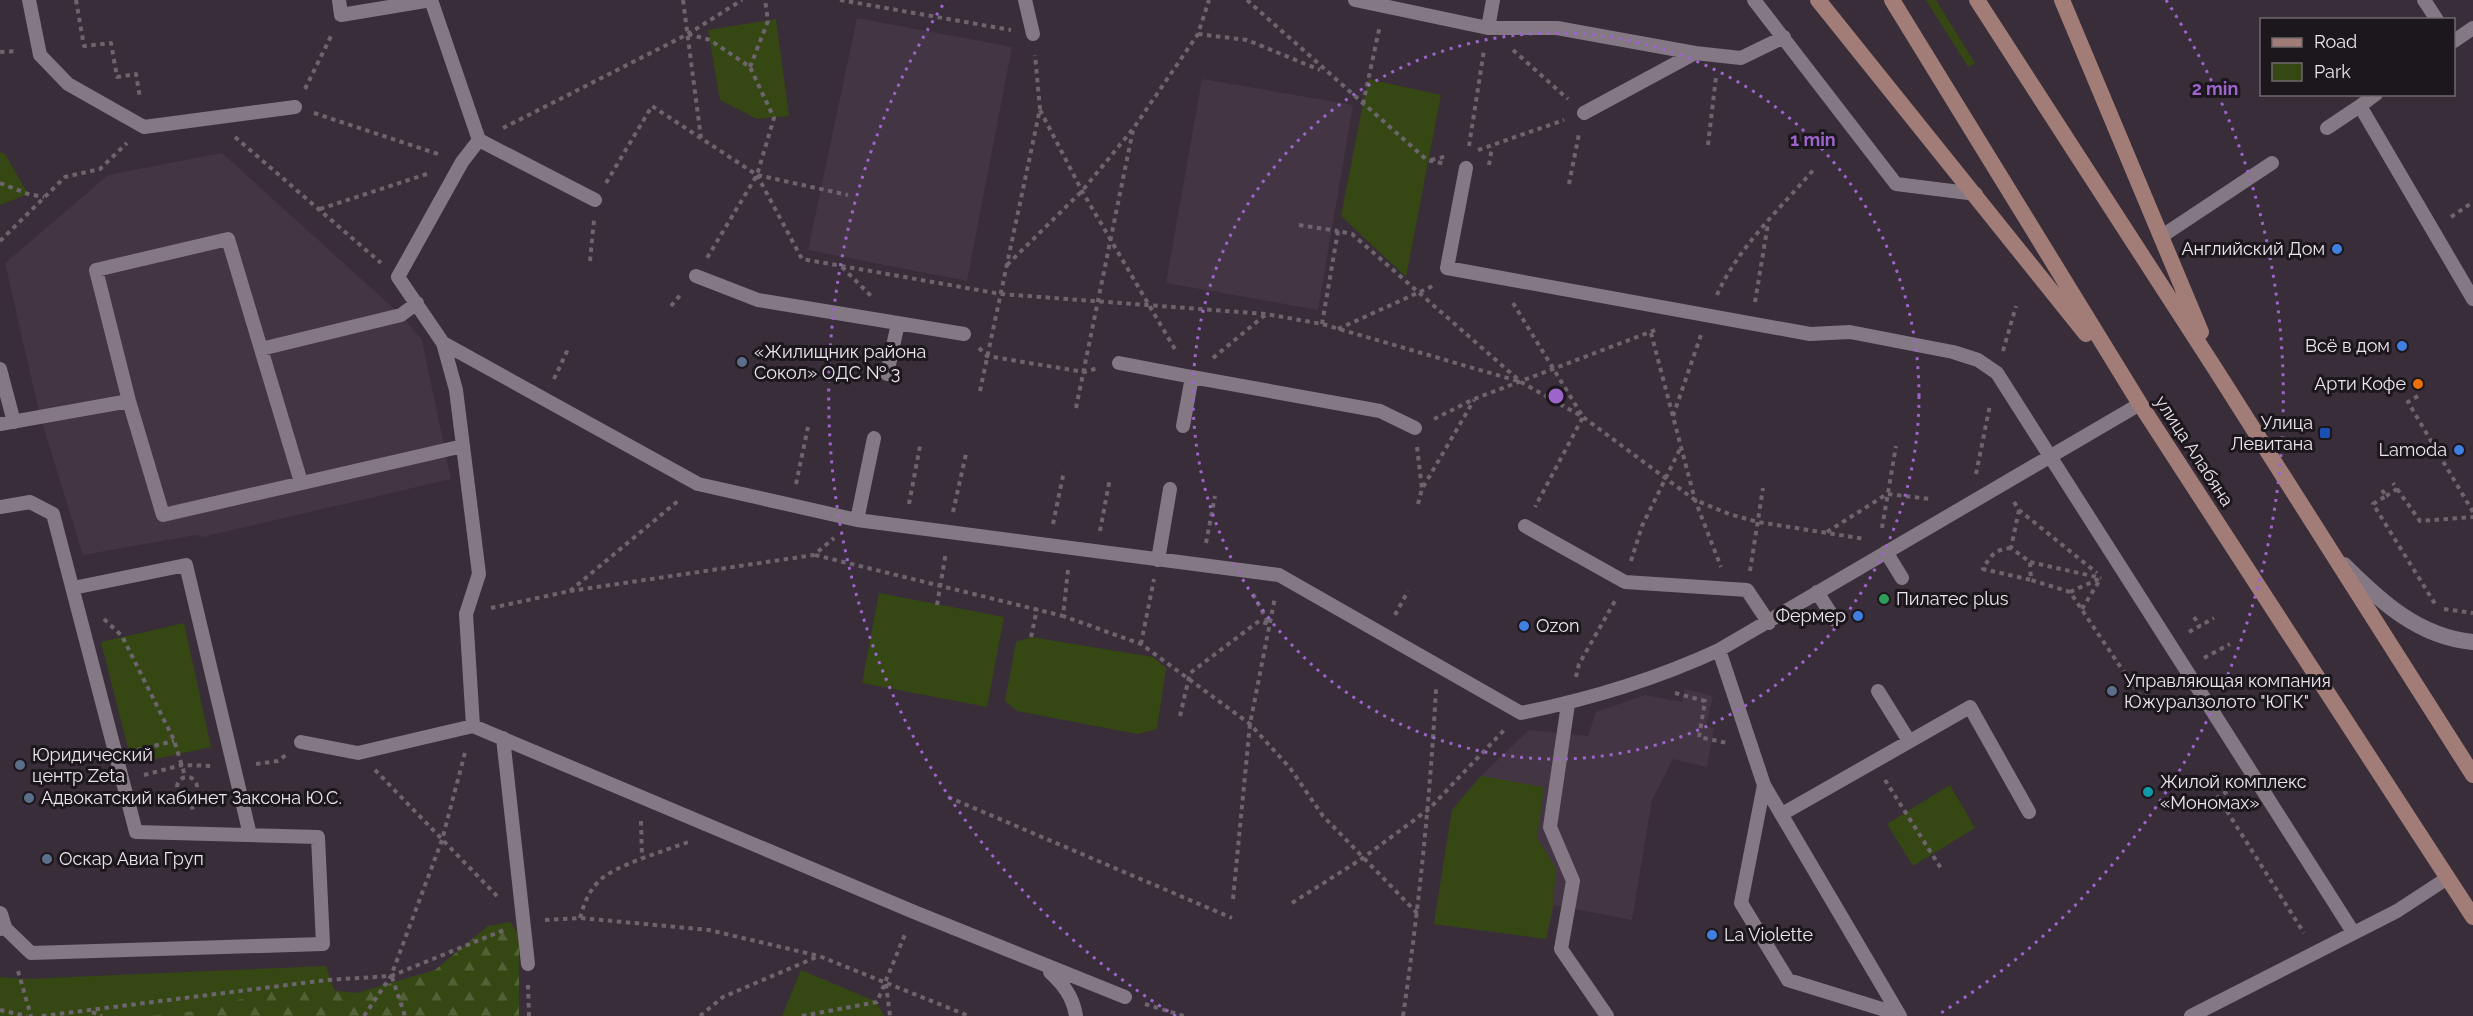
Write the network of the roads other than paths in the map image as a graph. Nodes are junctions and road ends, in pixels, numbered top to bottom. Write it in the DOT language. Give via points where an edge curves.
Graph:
graph roads {
  1 [pos="29,0"];
  2 [pos="339,0"];
  3 [pos="432,0"];
  4 [pos="1025,0"];
  5 [pos="1355,0"];
  6 [pos="1493,0"];
  7 [pos="1754,0"];
  8 [pos="1818,0"];
  9 [pos="1892,0"];
  10 [pos="1977,0"];
  11 [pos="2062,0"];
  12 [pos="2424,0"];
  13 [pos="2436,18"];
  14 [pos="1488,28"];
  15 [pos="2473,28"];
  16 [pos="1034,34"];
  17 [pos="1784,37"];
  18 [pos="2455,39"];
  19 [pos="1695,53"];
  20 [pos="2373,96"];
  21 [pos="2360,106"];
  22 [pos="295,107"];
  23 [pos="1584,113"];
  24 [pos="2326,128"];
  25 [pos="479,140"];
  26 [pos="2272,163"];
  27 [pos="1466,168"];
  28 [pos="1976,194"];
  29 [pos="596,200"];
  30 [pos="2162,236"];
  31 [pos="696,276"];
  32 [pos="2473,299"];
  33 [pos="417,303"];
  34 [pos="898,323"];
  35 [pos="964,334"];
  36 [pos="443,343"];
  37 [pos="261,349"];
  38 [pos="1119,363"];
  39 [pos="2214,367"];
  40 [pos="0,369"];
  41 [pos="886,374"];
  42 [pos="1192,377"];
  43 [pos="129,401"];
  44 [pos="2140,404"];
  45 [pos="14,422"];
  46 [pos="0,424"];
  47 [pos="1183,426"];
  48 [pos="1415,428"];
  49 [pos="874,438"];
  50 [pos="463,446"];
  51 [pos="2052,458"];
  52 [pos="301,482"];
  53 [pos="1170,489"];
  54 [pos="0,507"];
  55 [pos="857,520"];
  56 [pos="1524,526"];
  57 [pos="1883,546"];
  58 [pos="2332,553"];
  59 [pos="1158,560"];
  60 [pos="1902,578"];
  61 [pos="73,588"];
  62 [pos="1817,592"];
  63 [pos="1835,620"];
  64 [pos="1769,623"];
  65 [pos="2473,642"];
  66 [pos="1719,650"];
  67 [pos="1878,691"];
  68 [pos="1568,704"];
  69 [pos="473,726"];
  70 [pos="503,738"];
  71 [pos="1909,741"];
  72 [pos="301,742"];
  73 [pos="2473,775"];
  74 [pos="1764,785"];
  75 [pos="2029,812"];
  76 [pos="1782,814"];
  77 [pos="250,836"];
  78 [pos="2446,879"];
  79 [pos="2473,917"];
  80 [pos="1,923"];
  81 [pos="2353,932"];
  82 [pos="528,964"];
  83 [pos="1045,966"];
  84 [pos="1125,997"];
  85 [pos="1899,1015"];
  86 [pos="1076,1016"];
  87 [pos="1607,1016"];
  88 [pos="2194,1016"];
  1 -- 22 [label="lane" via="40,55 68,84 144,127"];
  2 -- 3 [label="lane" via="342,15"];
  3 -- 25 [label="lane"];
  4 -- 16 [label="lane"];
  5 -- 14 [label="lane"];
  6 -- 14 [label="lane"];
  7 -- 17 [label="lane"];
  8 -- 28 [label="main road"];
  9 -- 44 [label="main road, улица Алабяна"];
  10 -- 39 [label="main road"];
  11 -- 30 [label="main road"];
  12 -- 13 [label="lane"];
  14 -- 19 [label="lane" via="1557,28"];
  15 -- 18 [label="lane"];
  17 -- 19 [label="lane" via="1741,58"];
  17 -- 28 [label="lane" via="1896,184"];
  19 -- 23 [label="lane"];
  20 -- 21 [label="lane"];
  21 -- 24 [label="lane"];
  21 -- 32 [label="lane"];
  25 -- 29 [label="lane"];
  25 -- 33 [label="lane" via="462,162 398,277"];
  26 -- 30 [label="lane"];
  27 -- 51 [label="lane" via="1447,268 1810,334 1850,332 1953,352 1978,360 1997,373"];
  28 -- 44 [label="main road"];
  30 -- 39 [label="main road"];
  31 -- 34 [label="lane" via="758,300"];
  33 -- 36 [label="lane"];
  33 -- 37 [label="lane" via="401,315"];
  34 -- 35 [label="lane"];
  34 -- 41 [label="lane"];
  36 -- 50 [label="lane" via="456,390"];
  36 -- 55 [label="lane" via="698,484"];
  37 -- 43 [label="lane" via="228,239 96,270"];
  37 -- 52 [label="lane"];
  38 -- 42 [label="lane"];
  39 -- 58 [label="main road"];
  40 -- 45 [label="lane"];
  42 -- 47 [label="lane"];
  42 -- 48 [label="lane" via="1380,411"];
  43 -- 45 [label="lane"];
  43 -- 52 [label="lane" via="163,515"];
  44 -- 51 [label="lane"];
  44 -- 78 [label="main road, улица Алабяна"];
  45 -- 46 [label="lane"];
  49 -- 55 [label="lane"];
  50 -- 52 [label="lane"];
  50 -- 69 [label="lane" via="478,574 466,614"];
  51 -- 57 [label="lane"];
  51 -- 81 [label="lane"];
  53 -- 59 [label="lane"];
  54 -- 61 [label="lane" via="30,502 53,514"];
  55 -- 59 [label="lane"];
  56 -- 64 [label="lane" via="1625,582 1748,590"];
  57 -- 60 [label="lane"];
  57 -- 62 [label="lane"];
  58 -- 65 [label="street" via="2379,600 2407,620 2449,640"];
  58 -- 73 [label="main road"];
  59 -- 68 [label="lane" via="1279,574 1521,713"];
  61 -- 77 [label="lane" via="136,832"];
  61 -- 77 [label="lane" via="186,565"];
  62 -- 63 [label="lane"];
  62 -- 64 [label="lane"];
  64 -- 66 [label="lane"];
  66 -- 68 [label="lane" via="1661,676"];
  66 -- 74 [label="lane"];
  67 -- 71 [label="lane"];
  68 -- 87 [label="lane" via="1550,826 1573,881 1561,949"];
  69 -- 70 [label="lane"];
  69 -- 72 [label="lane" via="358,753"];
  70 -- 82 [label="lane"];
  70 -- 83 [label="lane"];
  71 -- 75 [label="lane" via="1970,707"];
  71 -- 76 [label="lane"];
  74 -- 76 [label="lane"];
  74 -- 85 [label="lane" via="1741,903 1788,980"];
  76 -- 85 [label="lane"];
  77 -- 80 [label="lane" via="318,837 322,944 31,953"];
  78 -- 79 [label="main road, улица Алабяна"];
  78 -- 81 [label="lane" via="2397,911"];
  81 -- 88 [label="lane"];
  83 -- 84 [label="lane"];
  83 -- 86 [label="lane" via="1062,983 1074,1003"];
}
